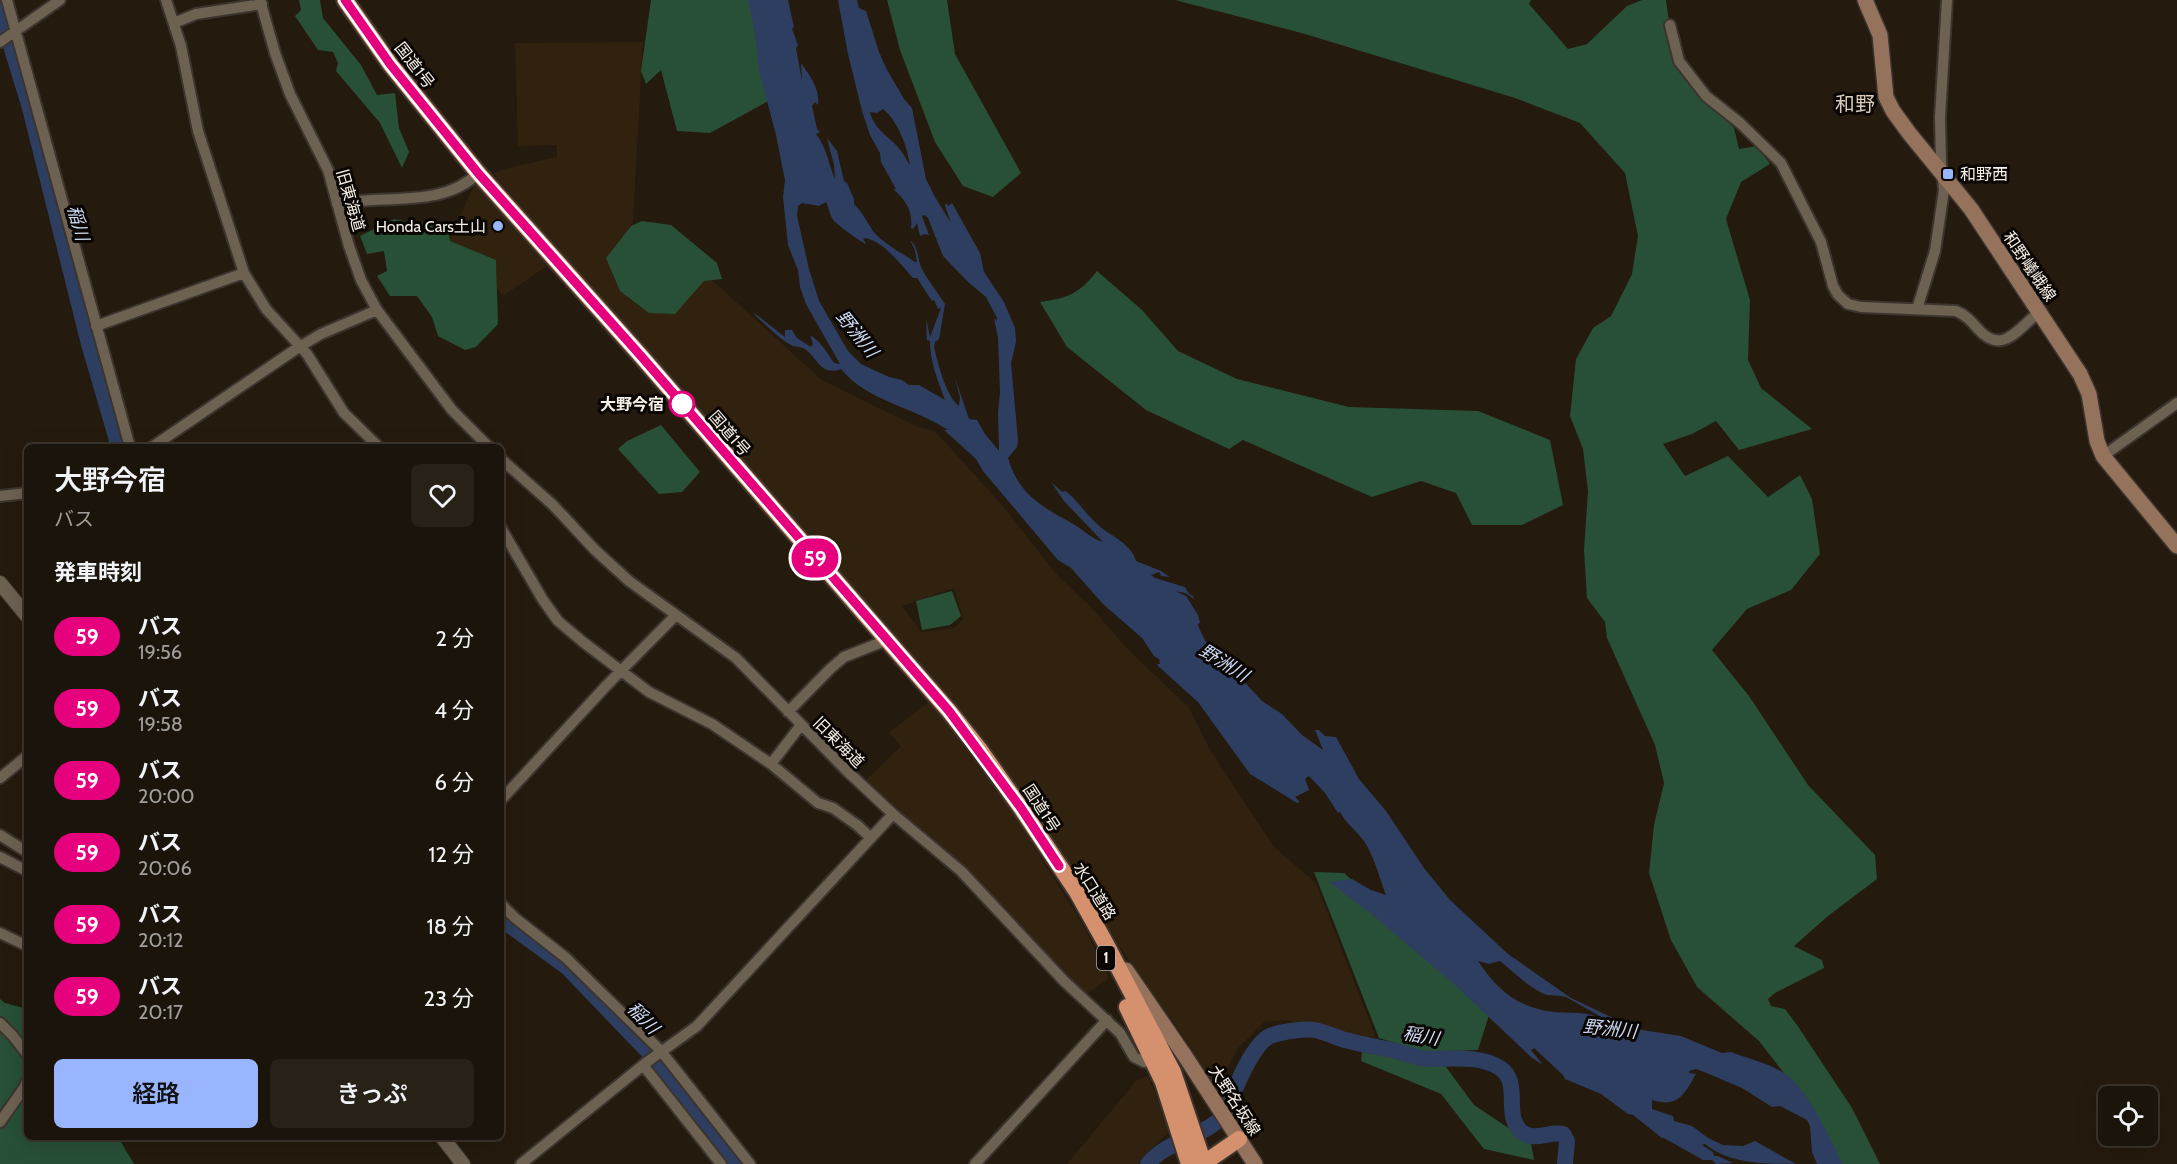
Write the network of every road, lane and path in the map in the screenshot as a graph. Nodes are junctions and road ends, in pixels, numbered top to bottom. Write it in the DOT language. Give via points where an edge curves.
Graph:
graph roads {
  1 [pos="7,0"];
  2 [pos="60,0"];
  3 [pos="166,0"];
  4 [pos="345,0"];
  5 [pos="1865,0"];
  6 [pos="1947,0"];
  7 [pos="261,2"];
  8 [pos="174,23"];
  9 [pos="1670,24"];
  10 [pos="14,32"];
  11 [pos="0,42"];
  12 [pos="478,173"];
  13 [pos="1943,176"];
  14 [pos="337,204"];
  15 [pos="244,273"];
  16 [pos="1917,309"];
  17 [pos="376,310"];
  18 [pos="2039,312"];
  19 [pos="96,326"];
  20 [pos="299,347"];
  21 [pos="2177,403"];
  22 [pos="129,444"];
  23 [pos="156,444"];
  24 [pos="376,444"];
  25 [pos="486,444"];
  26 [pos="2103,456"];
  27 [pos="504,462"];
  28 [pos="24,493"];
  29 [pos="0,496"];
  30 [pos="504,533"];
  31 [pos="2177,546"];
  32 [pos="0,583"];
  33 [pos="24,612"];
  34 [pos="675,616"];
  35 [pos="887,640"];
  36 [pos="621,671"];
  37 [pos="788,712"];
  38 [pos="801,725"];
  39 [pos="24,758"];
  40 [pos="771,764"];
  41 [pos="0,778"];
  42 [pos="504,797"];
  43 [pos="893,814"];
  44 [pos="0,835"];
  45 [pos="871,838"];
  46 [pos="24,850"];
  47 [pos="0,857"];
  48 [pos="1059,866"];
  49 [pos="24,869"];
  50 [pos="504,907"];
  51 [pos="0,933"];
  52 [pos="1106,944"];
  53 [pos="24,945"];
  54 [pos="1107,1020"];
  55 [pos="0,1023"];
  56 [pos="1145,1024"];
  57 [pos="24,1050"];
  58 [pos="659,1053"];
  59 [pos="1185,1056"];
  60 [pos="1152,1058"];
  61 [pos="645,1064"];
  62 [pos="24,1088"];
  63 [pos="0,1122"];
  64 [pos="1239,1139"];
  65 [pos="444,1140"];
  66 [pos="1191,1153"];
  67 [pos="463,1164"];
  68 [pos="521,1164"];
  69 [pos="721,1164"];
  70 [pos="750,1164"];
  71 [pos="975,1164"];
  72 [pos="1204,1164"];
  73 [pos="1255,1164"];
  1 -- 10 [label="street"];
  2 -- 10 [label="street"];
  3 -- 8 [label="street"];
  4 -- 12 [label="highway, 国道1号 / 1" via="390,64"];
  5 -- 13 [label="main road, 和野嶬峨線" via="1880,35 1886,97"];
  6 -- 13 [label="street" via="1940,117"];
  7 -- 8 [label="street" via="196,14"];
  7 -- 14 [label="street, 旧東海道" via="290,94 328,170"];
  8 -- 15 [label="street" via="198,131"];
  9 -- 16 [label="street" via="1678,61 1706,96 1781,163 1821,242 1838,295 1848,304 1861,307"];
  10 -- 11 [label="street"];
  10 -- 19 [label="street"];
  12 -- 14 [label="street" via="458,189"];
  12 -- 35 [label="highway, 国道1号 / 1"];
  13 -- 16 [label="street" via="1935,251"];
  13 -- 18 [label="main road, 和野嶬峨線" via="1971,209"];
  14 -- 17 [label="street, 旧東海道" via="361,279"];
  15 -- 19 [label="street"];
  15 -- 20 [label="street" via="266,309"];
  16 -- 18 [label="street" via="1956,311 1994,342 2003,342"];
  17 -- 20 [label="street"];
  17 -- 25 [label="street, 旧東海道" via="452,410"];
  18 -- 26 [label="main road, 和野嶬峨線" via="2089,394"];
  19 -- 22 [label="street"];
  20 -- 23 [label="street"];
  20 -- 24 [label="street" via="344,413"];
  21 -- 26 [label="street"];
  26 -- 31 [label="main road, 和野嶬峨線"];
  27 -- 34 [label="street, 旧東海道" via="628,581"];
  28 -- 29 [label="street"];
  30 -- 36 [label="street" via="558,621"];
  32 -- 33 [label="street"];
  34 -- 36 [label="street"];
  34 -- 37 [label="street, 旧東海道" via="736,658"];
  35 -- 37 [label="street" via="844,657"];
  35 -- 48 [label="highway, 国道1号 / 1" via="980,750"];
  36 -- 40 [label="street" via="649,692 712,724"];
  36 -- 42 [label="street"];
  37 -- 38 [label="street, 旧東海道"];
  38 -- 40 [label="street"];
  38 -- 43 [label="street, 旧東海道"];
  39 -- 41 [label="street"];
  40 -- 45 [label="street" via="818,804 833,808"];
  43 -- 45 [label="street"];
  43 -- 54 [label="street, 旧東海道" via="961,870 1064,981"];
  44 -- 46 [label="street"];
  45 -- 58 [label="street" via="697,1026"];
  47 -- 49 [label="street"];
  48 -- 52 [label="highway, 水口道路 / 1"];
  48 -- 56 [label="highway, 水口道路 / 1"];
  50 -- 58 [label="street" via="565,957"];
  51 -- 53 [label="street"];
  52 -- 56 [label="highway, 水口道路 / 1"];
  52 -- 59 [label="main road, 大野名坂線"];
  54 -- 60 [label="street, 旧東海道" via="1134,1057"];
  54 -- 71 [label="street"];
  55 -- 57 [label="street"];
  56 -- 59 [label="main road"];
  56 -- 60 [label="highway, 水口道路 / 1"];
  56 -- 60 [label="highway, 水口道路 / 1"];
  58 -- 61 [label="street"];
  58 -- 70 [label="street"];
  59 -- 60 [label="street"];
  59 -- 64 [label="main road, 大野名坂線"];
  60 -- 66 [label="highway, 水口道路 / 1" via="1185,1127"];
  61 -- 68 [label="street"];
  61 -- 69 [label="street"];
  62 -- 63 [label="street"];
  64 -- 72 [label="highway"];
  64 -- 73 [label="main road, 大野名坂線"];
  65 -- 67 [label="street"];
  66 -- 72 [label="highway, 水口道路 / 1"];
}
